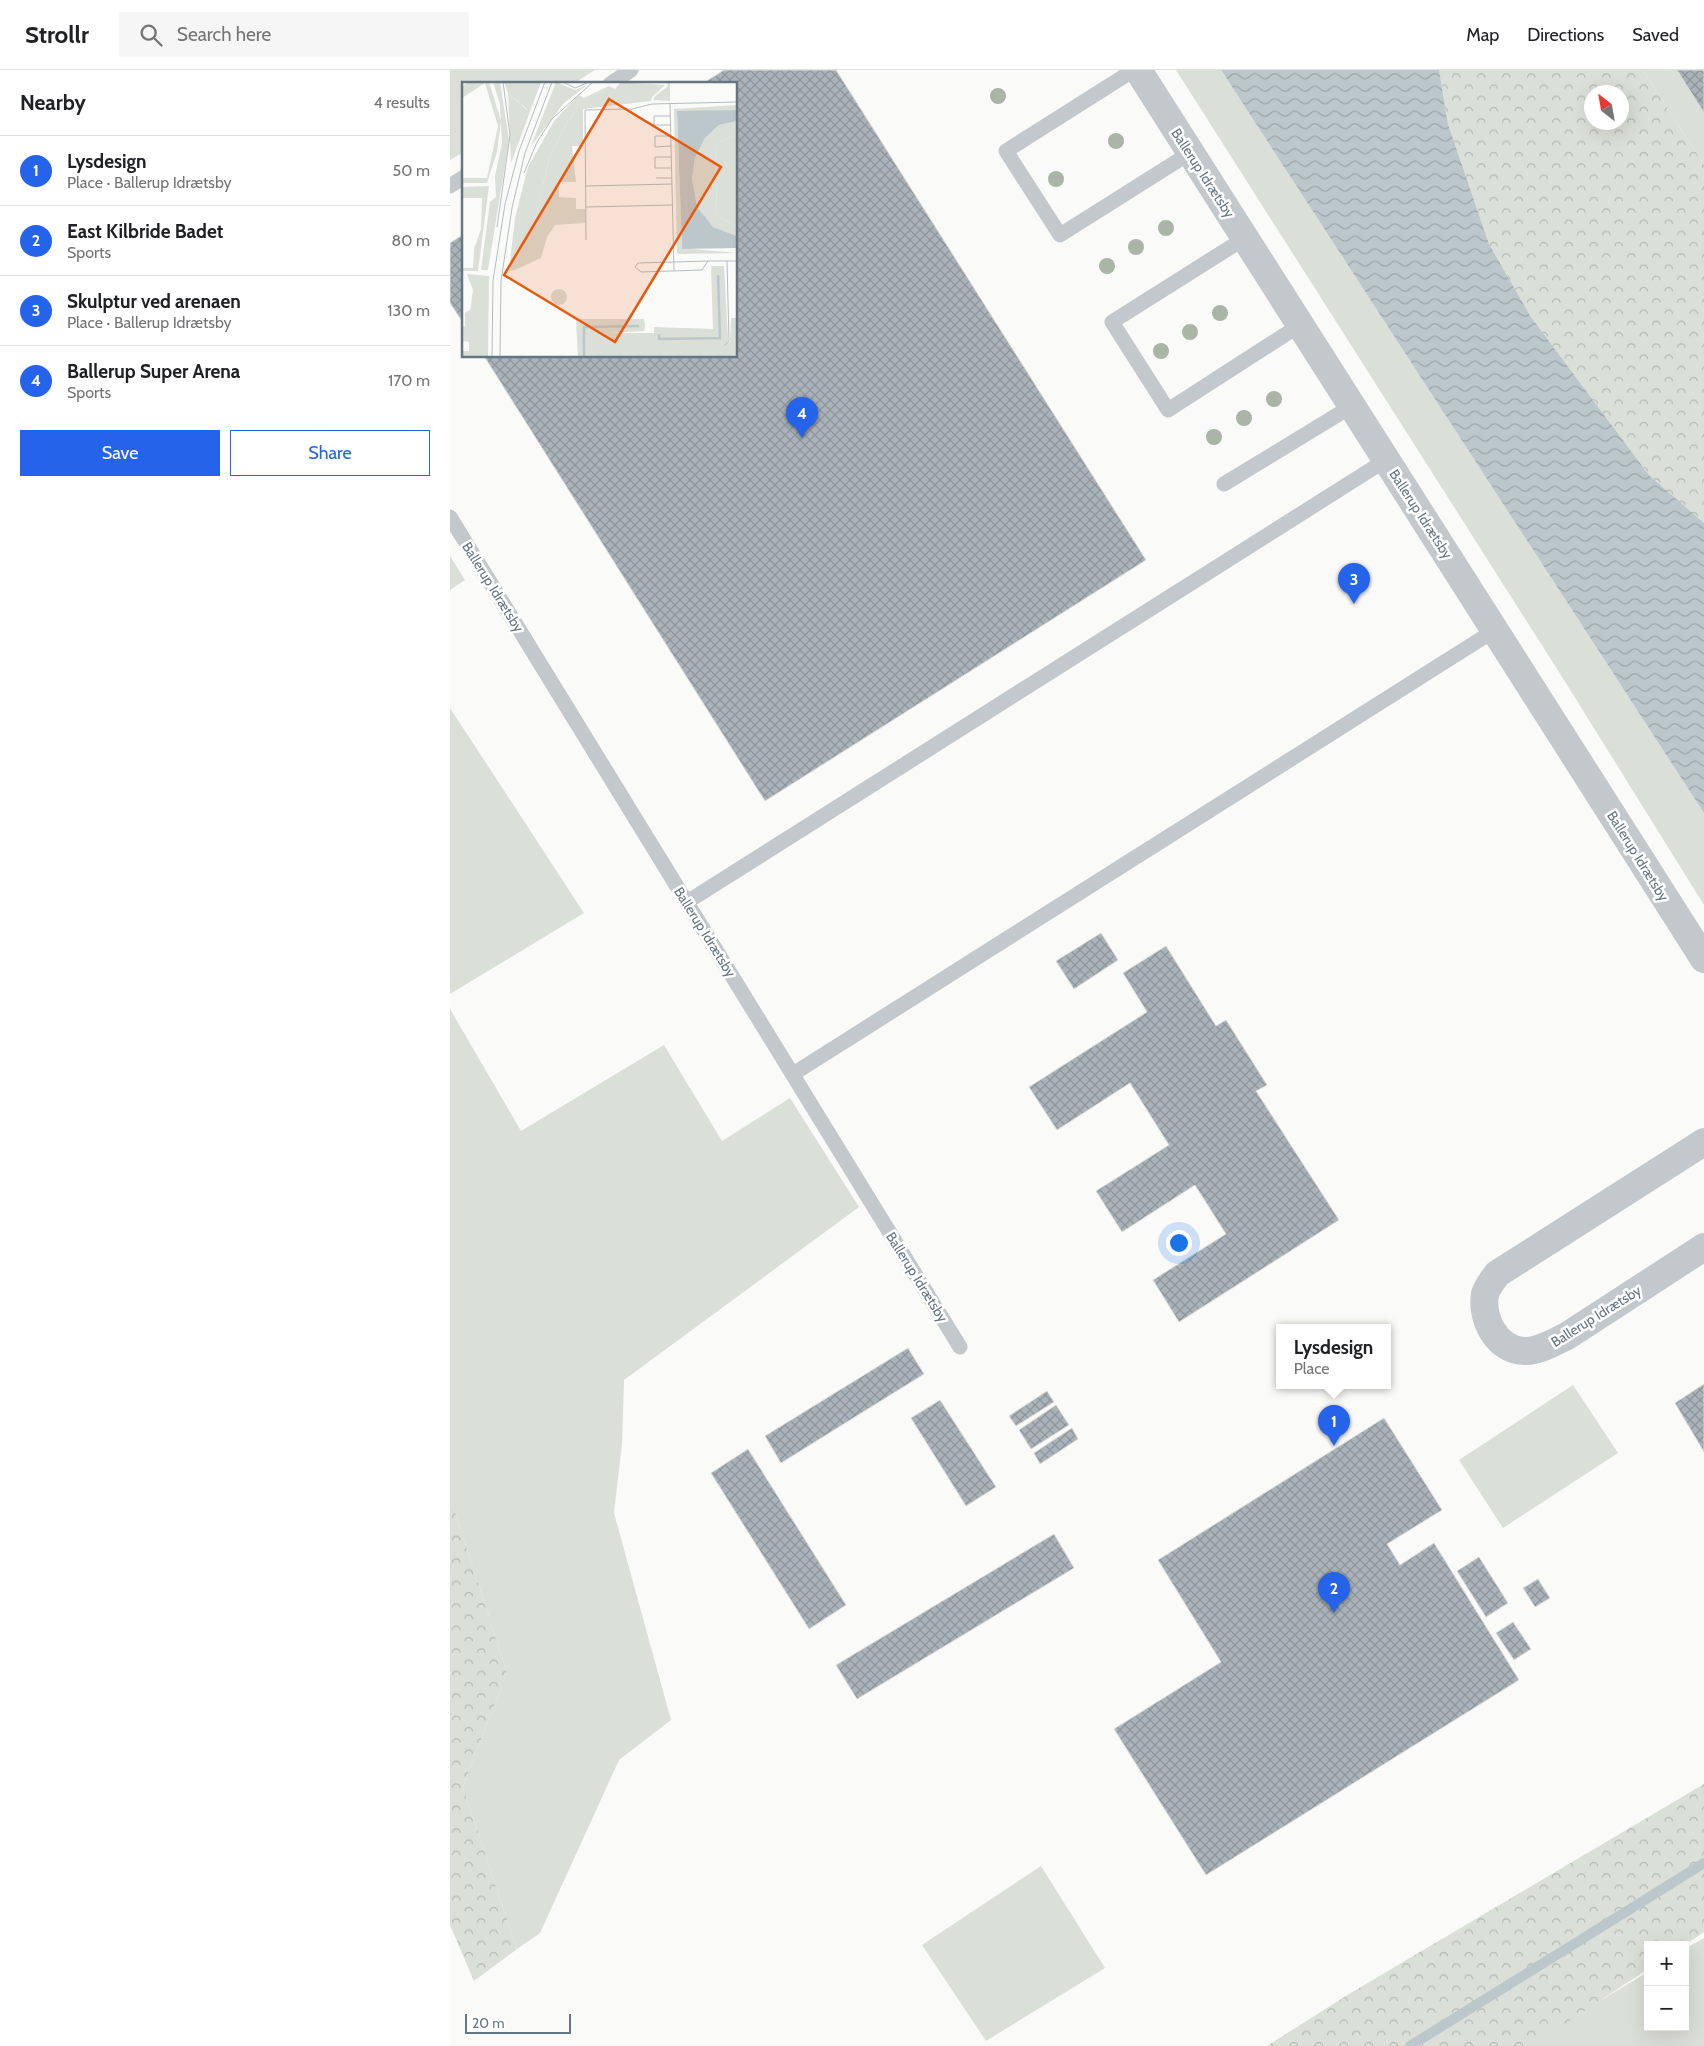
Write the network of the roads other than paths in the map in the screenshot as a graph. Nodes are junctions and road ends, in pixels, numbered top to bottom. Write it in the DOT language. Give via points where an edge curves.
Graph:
graph roads {
  1 [pos="631,70"];
  2 [pos="1136,70"];
  3 [pos="613,82"];
  4 [pos="1190,153"];
  5 [pos="462,178"];
  6 [pos="450,186"];
  7 [pos="1245,238"];
  8 [pos="1300,326"];
  9 [pos="1352,406"];
  10 [pos="1386,460"];
  11 [pos="1224,484"];
  12 [pos="450,517"];
  13 [pos="1495,630"];
  14 [pos="687,902"];
  15 [pos="1704,959"];
  16 [pos="793,1074"];
  17 [pos="1704,1142"];
  18 [pos="1704,1247"];
  19 [pos="960,1347"];
  1 -- 3 [label="lane"];
  2 -- 4 [label="street, Ballerup Idrætsby"];
  2 -- 4 [label="lane" via="1006,151 1060,235"];
  4 -- 7 [label="street, Ballerup Idrætsby"];
  5 -- 6 [label="lane"];
  7 -- 8 [label="street, Ballerup Idrætsby"];
  7 -- 8 [label="lane" via="1112,322 1162,402 1168,410"];
  8 -- 9 [label="street, Ballerup Idrætsby"];
  9 -- 10 [label="street, Ballerup Idrætsby"];
  9 -- 11 [label="lane"];
  10 -- 13 [label="street, Ballerup Idrætsby"];
  10 -- 14 [label="lane"];
  12 -- 14 [label="lane, Ballerup Idrætsby"];
  13 -- 15 [label="street, Ballerup Idrætsby"];
  13 -- 16 [label="lane"];
  14 -- 16 [label="lane, Ballerup Idrætsby"];
  16 -- 19 [label="lane, Ballerup Idrætsby"];
  17 -- 18 [label="street, Ballerup Idrætsby" via="1496,1274 1486,1292 1484,1309 1490,1329 1506,1346 1523,1352 1545,1347"];
}
